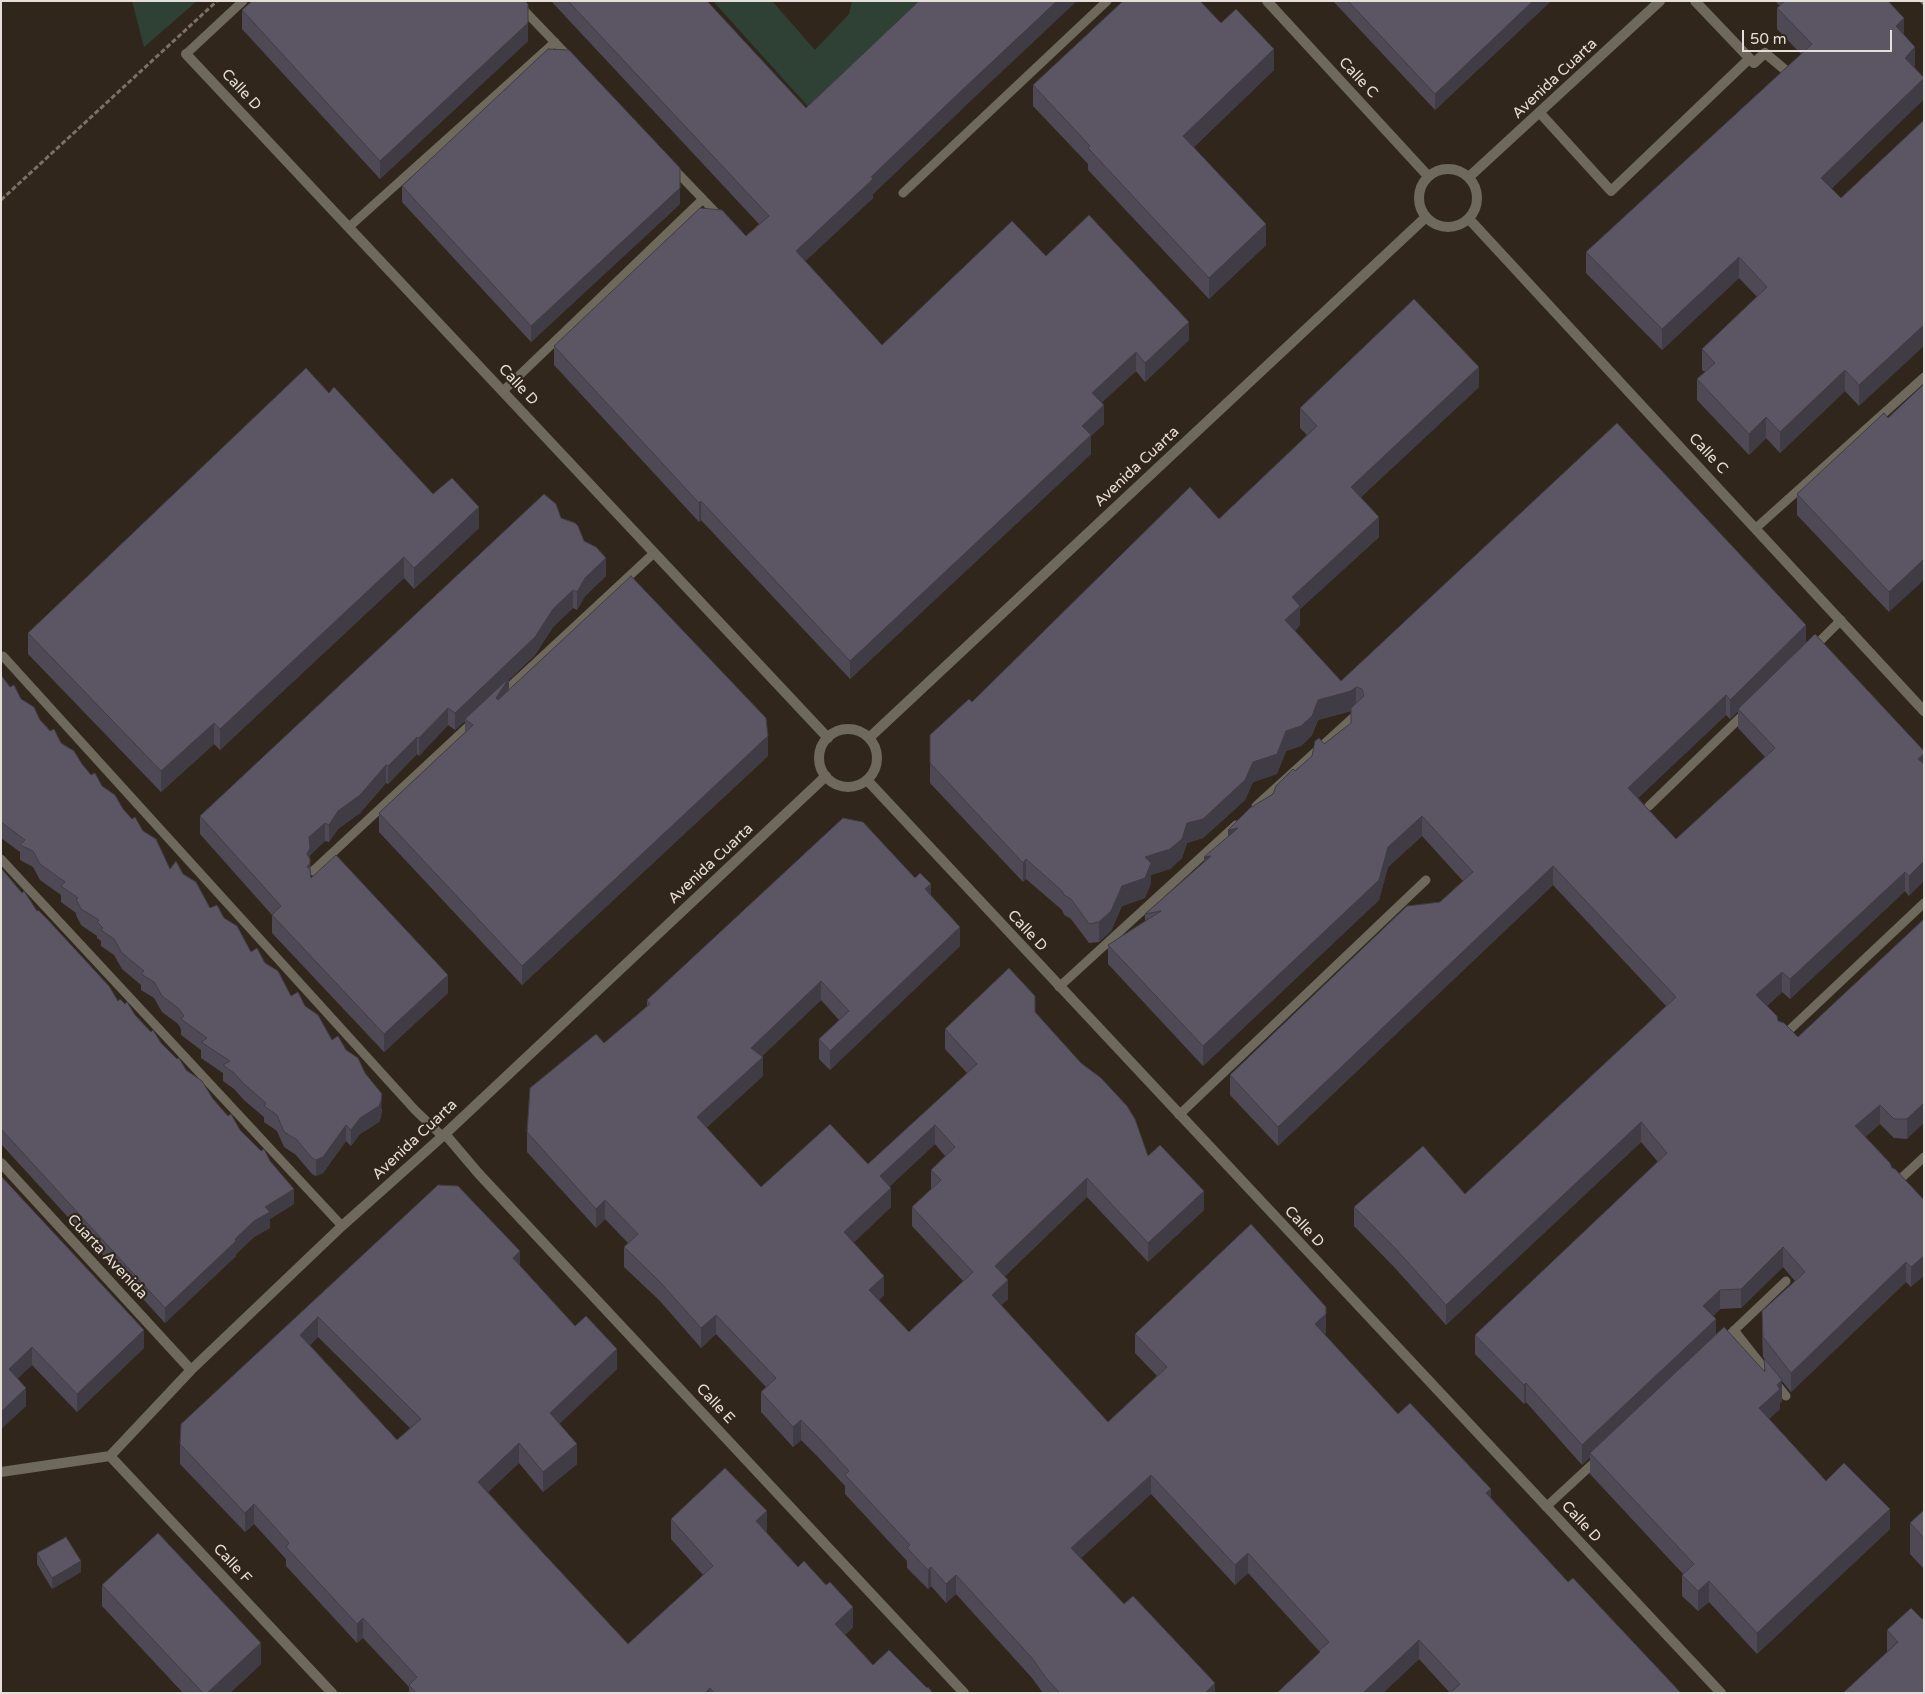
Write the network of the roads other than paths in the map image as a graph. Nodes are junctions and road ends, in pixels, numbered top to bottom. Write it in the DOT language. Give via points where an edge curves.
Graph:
graph roads {
  1 [pos="242,1"];
  2 [pos="516,1"];
  3 [pos="1107,1"];
  4 [pos="1660,1"];
  5 [pos="1695,1"];
  6 [pos="1269,2"];
  7 [pos="555,42"];
  8 [pos="186,54"];
  9 [pos="1749,59"];
  10 [pos="575,64"];
  11 [pos="1790,74"];
  12 [pos="1540,113"];
  13 [pos="663,157"];
  14 [pos="1428,176"];
  15 [pos="1469,178"];
  16 [pos="903,193"];
  17 [pos="703,199"];
  18 [pos="1426,217"];
  19 [pos="1469,219"];
  20 [pos="724,221"];
  21 [pos="349,227"];
  22 [pos="1924,377"];
  23 [pos="503,390"];
  24 [pos="1756,528"];
  25 [pos="654,553"];
  26 [pos="1840,620"];
  27 [pos="1805,655"];
  28 [pos="1,656"];
  29 [pos="494,702"];
  30 [pos="1756,703"];
  31 [pos="1924,711"];
  32 [pos="1358,713"];
  33 [pos="480,715"];
  34 [pos="828,738"];
  35 [pos="868,738"];
  36 [pos="826,776"];
  37 [pos="867,780"];
  38 [pos="1649,806"];
  39 [pos="1250,813"];
  40 [pos="1242,819"];
  41 [pos="1,859"];
  42 [pos="313,871"];
  43 [pos="1426,880"];
  44 [pos="1924,903"];
  45 [pos="1059,987"];
  46 [pos="1783,1037"];
  47 [pos="1179,1115"];
  48 [pos="443,1135"];
  49 [pos="1924,1156"];
  50 [pos="1,1164"];
  51 [pos="1896,1183"];
  52 [pos="342,1226"];
  53 [pos="1786,1281"];
  54 [pos="1734,1330"];
  55 [pos="1712,1351"];
  56 [pos="191,1370"];
  57 [pos="1786,1396"];
  58 [pos="1604,1453"];
  59 [pos="110,1456"];
  60 [pos="1,1472"];
  61 [pos="1546,1507"];
  62 [pos="332,1693"];
  63 [pos="964,1693"];
  64 [pos="1721,1693"];
  1 -- 8 [label="lane"];
  2 -- 7 [label="lane"];
  3 -- 16 [label="lane"];
  4 -- 12 [label="street, Avenida Cuarta"];
  5 -- 9 [label="street"];
  6 -- 14 [label="street, Calle C"];
  7 -- 10 [label="lane"];
  7 -- 21 [label="lane"];
  8 -- 21 [label="street, Calle D"];
  9 -- 11 [label="street" via="1754,63 1765,53"];
  9 -- 12 [label="street" via="1612,191"];
  12 -- 15 [label="street, Avenida Cuarta"];
  13 -- 17 [label="lane"];
  14 -- 15 [label="street" via="1447,168 1461,171"];
  14 -- 18 [label="street" via="1420,191 1420,205"];
  15 -- 19 [label="street" via="1478,192 1478,203"];
  17 -- 20 [label="lane"];
  17 -- 23 [label="lane"];
  18 -- 19 [label="street" via="1444,227 1458,226"];
  18 -- 35 [label="street, Avenida Cuarta"];
  19 -- 24 [label="street, Calle C"];
  21 -- 23 [label="street, Calle D"];
  22 -- 24 [label="lane"];
  23 -- 25 [label="street, Calle D"];
  24 -- 26 [label="street, Calle C"];
  25 -- 29 [label="lane"];
  25 -- 34 [label="street, Calle D"];
  26 -- 27 [label="lane"];
  26 -- 31 [label="street, Calle C"];
  28 -- 48 [label="lane" via="415,1110"];
  30 -- 38 [label="lane"];
  32 -- 39 [label="lane"];
  33 -- 42 [label="lane"];
  34 -- 35 [label="street" via="847,730 858,731"];
  34 -- 36 [label="street" via="819,759"];
  35 -- 37 [label="street" via="877,752 877,763"];
  36 -- 37 [label="street" via="835,784 847,787"];
  36 -- 48 [label="street, Avenida Cuarta"];
  37 -- 45 [label="street, Calle D"];
  40 -- 45 [label="lane"];
  41 -- 52 [label="lane"];
  43 -- 47 [label="lane"];
  44 -- 46 [label="lane"];
  45 -- 47 [label="street, Calle D"];
  47 -- 61 [label="street, Calle D"];
  48 -- 52 [label="street, Avenida Cuarta"];
  48 -- 63 [label="street, Calle E"];
  49 -- 51 [label="lane"];
  50 -- 56 [label="street, Cuarta Avenida"];
  52 -- 56 [label="street, Avenida Cuarta"];
  53 -- 54 [label="lane"];
  54 -- 55 [label="lane"];
  54 -- 57 [label="lane"];
  56 -- 59 [label="street, Avenida Cuarta"];
  58 -- 61 [label="lane"];
  59 -- 60 [label="street"];
  59 -- 62 [label="street, Calle F"];
  61 -- 64 [label="street, Calle D"];
}
